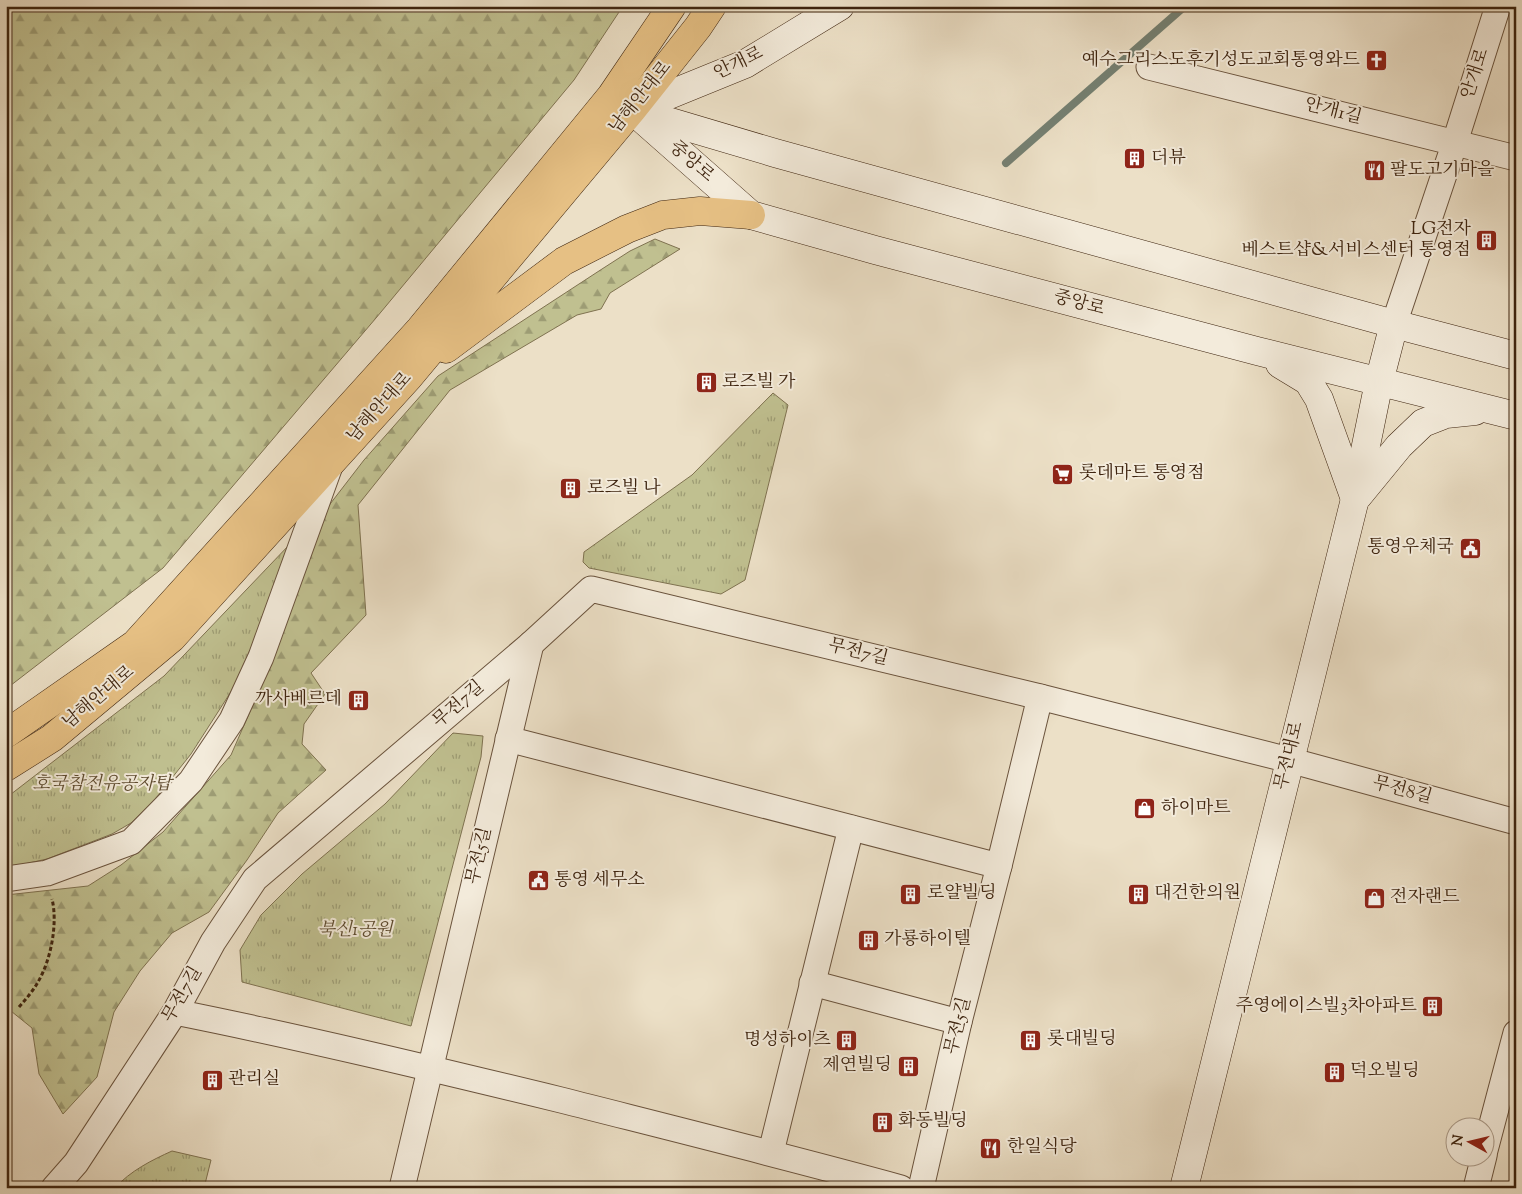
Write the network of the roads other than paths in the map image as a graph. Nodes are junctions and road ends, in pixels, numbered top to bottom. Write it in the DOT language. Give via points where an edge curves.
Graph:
graph roads {
  1 [pos="672,6"];
  2 [pos="712,6"];
  3 [pos="840,6"];
  4 [pos="1498,6"];
  5 [pos="1149,67"];
  6 [pos="621,103"];
  7 [pos="1455,142"];
  8 [pos="1516,158"];
  9 [pos="751,215"];
  10 [pos="1394,324"];
  11 [pos="1257,351"];
  12 [pos="1516,356"];
  13 [pos="409,377"];
  14 [pos="1379,382"];
  15 [pos="1489,409"];
  16 [pos="1516,416"];
  17 [pos="331,462"];
  18 [pos="1355,499"];
  19 [pos="531,644"];
  20 [pos="1040,696"];
  21 [pos="6,734"];
  22 [pos="508,739"];
  23 [pos="1289,760"];
  24 [pos="6,767"];
  25 [pos="1516,822"];
  26 [pos="851,828"];
  27 [pos="999,866"];
  28 [pos="6,879"];
  29 [pos="812,983"];
  30 [pos="175,1012"];
  31 [pos="959,1022"];
  32 [pos="1516,1033"];
  33 [pos="430,1068"];
  34 [pos="1494,1118"];
  35 [pos="771,1152"];
  36 [pos="1482,1166"];
  37 [pos="54,1188"];
  38 [pos="402,1188"];
  39 [pos="901,1188"];
  40 [pos="921,1188"];
  41 [pos="1184,1188"];
  42 [pos="1476,1188"];
  1 -- 6 [label="main road, 남해안대로"];
  2 -- 6 [label="main road, 남해안대로" via="698,27"];
  3 -- 6 [label="street, 안개로" via="745,64"];
  4 -- 7 [label="street, 안개로"];
  5 -- 7 [label="street, 안개1길"];
  6 -- 9 [label="street, 중앙로"];
  6 -- 10 [label="street, 중앙로" via="775,153"];
  6 -- 13 [label="main road, 남해안대로"];
  6 -- 21 [label="main road, 남해안대로" via="135,644"];
  7 -- 8 [label="street, 안개1길"];
  7 -- 10 [label="street"];
  9 -- 11 [label="street, 중앙로"];
  9 -- 13 [label="main road" via="700,211 663,215 627,229 564,261"];
  10 -- 12 [label="street, 중앙로"];
  10 -- 14 [label="street, 무전대로"];
  11 -- 14 [label="street, 중앙로"];
  11 -- 18 [label="street" via="1308,381 1319,399"];
  13 -- 17 [label="main road, 남해안대로"];
  14 -- 15 [label="street, 중앙로"];
  14 -- 18 [label="street, 무전대로"];
  15 -- 16 [label="street, 중앙로"];
  15 -- 18 [label="street" via="1446,414 1423,423 1399,446"];
  17 -- 24 [label="main road, 남해안대로" via="172,638 52,738"];
  17 -- 28 [label="street" via="261,656 232,720 191,781 130,842 47,874"];
  18 -- 23 [label="street, 무전대로"];
  19 -- 20 [label="street, 무전7길" via="591,589"];
  19 -- 22 [label="street, 무전5길"];
  19 -- 30 [label="street, 무전7길" via="255,879 213,942"];
  20 -- 23 [label="street, 무전7길"];
  20 -- 27 [label="street"];
  22 -- 26 [label="street"];
  22 -- 33 [label="street, 무전5길"];
  23 -- 25 [label="street, 무전8길"];
  23 -- 41 [label="street, 무전대로"];
  26 -- 27 [label="street"];
  26 -- 29 [label="street"];
  27 -- 31 [label="street, 무전5길"];
  29 -- 31 [label="street"];
  29 -- 35 [label="street"];
  30 -- 33 [label="street"];
  30 -- 37 [label="street, 무전7길" via="76,1163"];
  31 -- 40 [label="street, 무전5길"];
  32 -- 34 [label="street"];
  33 -- 35 [label="street"];
  33 -- 38 [label="street, 무전5길"];
  35 -- 39 [label="street"];
  36 -- 42 [label="street"];
}
